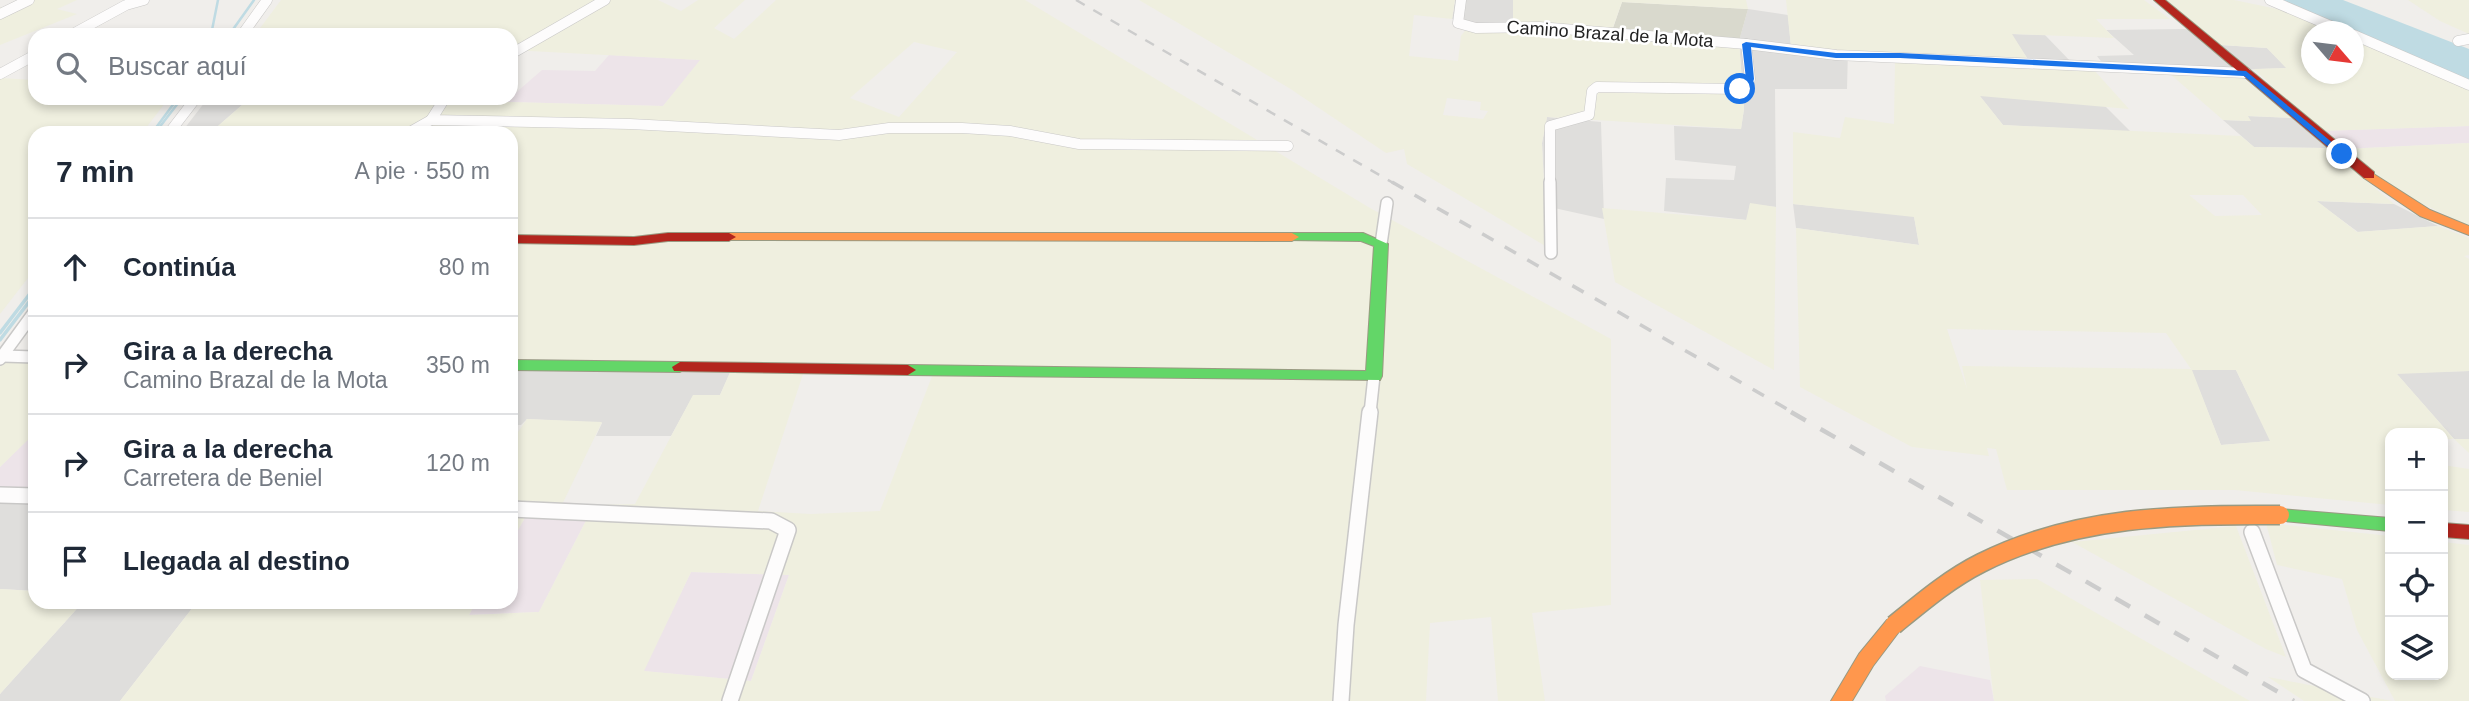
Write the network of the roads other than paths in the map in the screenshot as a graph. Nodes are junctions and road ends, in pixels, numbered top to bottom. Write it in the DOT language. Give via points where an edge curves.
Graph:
graph roads {
  1 [pos="29,0"];
  2 [pos="144,0"];
  3 [pos="267,0"];
  4 [pos="606,0"];
  5 [pos="1461,0"];
  6 [pos="2159,0"];
  7 [pos="2270,0"];
  8 [pos="0,14"];
  9 [pos="2319,21"];
  10 [pos="84,28"];
  11 [pos="248,28"];
  12 [pos="2364,39"];
  13 [pos="2469,39"];
  14 [pos="2458,41"];
  15 [pos="1746,44"];
  16 [pos="518,50"];
  17 [pos="28,59"];
  18 [pos="0,74"];
  19 [pos="2246,74"];
  20 [pos="2469,85"];
  21 [pos="191,105"];
  22 [pos="440,105"];
  23 [pos="430,120"];
  24 [pos="174,126"];
  25 [pos="420,126"];
  26 [pos="1288,146"];
  27 [pos="1388,203"];
  28 [pos="2469,231"];
  29 [pos="518,239"];
  30 [pos="1381,244"];
  31 [pos="1551,253"];
  32 [pos="28,321"];
  33 [pos="28,357"];
  34 [pos="1,358"];
  35 [pos="518,365"];
  36 [pos="1374,376"];
  37 [pos="0,495"];
  38 [pos="28,496"];
  39 [pos="518,509"];
  40 [pos="2385,525"];
  41 [pos="2448,531"];
  42 [pos="2252,532"];
  43 [pos="2469,533"];
  44 [pos="730,701"];
  45 [pos="1341,701"];
  46 [pos="1841,701"];
  47 [pos="2362,701"];
  1 -- 8 [label="street"];
  2 -- 10 [label="street"];
  3 -- 11 [label="street"];
  4 -- 16 [label="street"];
  5 -- 15 [label="street, Camino Brazal de la Mota" via="1458,23 1465,26 1539,27"];
  6 -- 19 [label="street"];
  7 -- 9 [label="street"];
  12 -- 20 [label="street"];
  13 -- 14 [label="street"];
  15 -- 19 [label="street, Camino Brazal de la Mota" via="1836,55"];
  15 -- 31 [label="street" via="1748,86 1597,87 1591,91 1589,115 1550,126"];
  17 -- 18 [label="street"];
  19 -- 28 [label="street" via="2381,185 2425,213"];
  21 -- 24 [label="street"];
  22 -- 23 [label="street"];
  23 -- 25 [label="street"];
  23 -- 26 [label="street" via="839,135 889,128 962,128 1010,131 1079,144"];
  27 -- 30 [label="street"];
  29 -- 30 [label="street" via="1363,237"];
  30 -- 36 [label="street"];
  32 -- 34 [label="street"];
  33 -- 34 [label="street"];
  35 -- 36 [label="street"];
  36 -- 45 [label="street"];
  37 -- 38 [label="street"];
  39 -- 44 [label="street" via="771,521 788,530"];
  40 -- 46 [label="street, bridge" via="2280,515 2167,515 2105,523 2015,545 1965,571 1917,604 1866,660"];
  41 -- 43 [label="street"];
  42 -- 47 [label="street" via="2304,670"];
}
